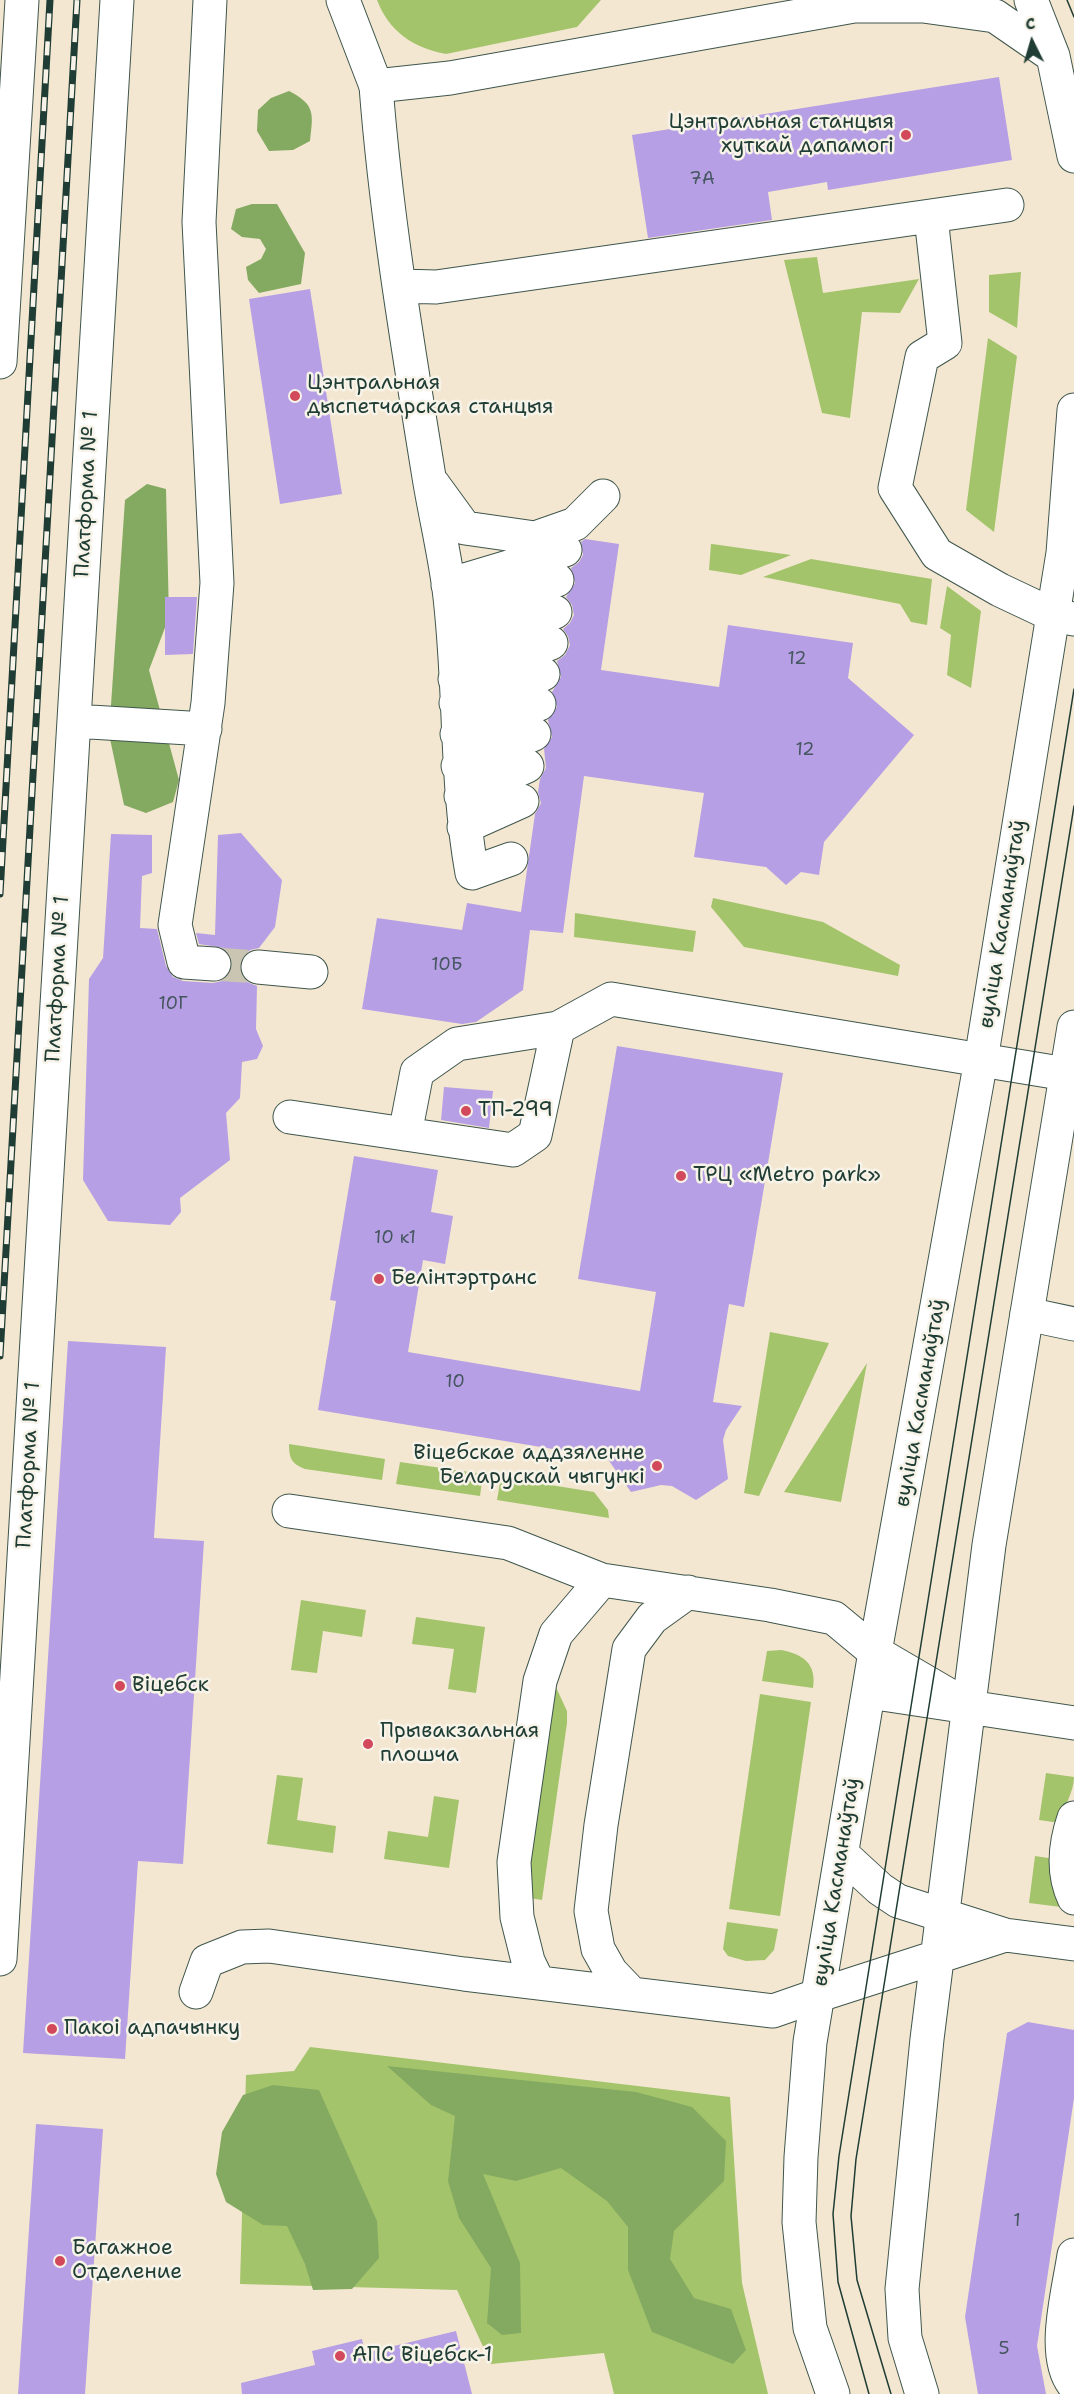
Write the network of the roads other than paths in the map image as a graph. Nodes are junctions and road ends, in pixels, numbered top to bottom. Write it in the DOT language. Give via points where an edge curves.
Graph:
graph roads {
  1 [pos="22,0"];
  2 [pos="117,0"];
  3 [pos="210,0"];
  4 [pos="343,0"];
  5 [pos="1031,0"];
  6 [pos="858,3"];
  7 [pos="1053,56"];
  8 [pos="376,86"];
  9 [pos="1074,156"];
  10 [pos="1007,205"];
  11 [pos="931,216"];
  12 [pos="401,286"];
  13 [pos="0,362"];
  14 [pos="1074,410"];
  15 [pos="429,478"];
  16 [pos="603,496"];
  17 [pos="561,565"];
  18 [pos="450,601"];
  19 [pos="1063,617"];
  20 [pos="544,673"];
  21 [pos="74,721"];
  22 [pos="205,729"];
  23 [pos="459,750"];
  24 [pos="527,766"];
  25 [pos="214,964"];
  26 [pos="258,967"];
  27 [pos="311,972"];
  28 [pos="1074,1027"];
  29 [pos="558,1028"];
  30 [pos="981,1060"];
  31 [pos="1066,1074"];
  32 [pos="290,1117"];
  33 [pos="405,1134"];
  34 [pos="1027,1314"];
  35 [pos="1074,1324"];
  36 [pos="289,1511"];
  37 [pos="602,1580"];
  38 [pos="688,1592"];
  39 [pos="875,1652"];
  40 [pos="868,1692"];
  41 [pos="969,1707"];
  42 [pos="1074,1723"];
  43 [pos="1074,1818"];
  44 [pos="842,1854"];
  45 [pos="1074,1898"];
  46 [pos="943,1915"];
  47 [pos="1005,1935"];
  48 [pos="1074,1944"];
  49 [pos="938,1955"];
  50 [pos="0,1959"];
  51 [pos="538,1982"];
  52 [pos="196,1992"];
  53 [pos="632,1994"];
  54 [pos="819,1995"];
  55 [pos="773,2011"];
  56 [pos="810,2042"];
  57 [pos="1074,2255"];
  58 [pos="1068,2346"];
  59 [pos="1074,2385"];
  60 [pos="833,2394"];
  61 [pos="922,2394"];
  1 -- 13 [label="main road"];
  2 -- 21 [label="main road, Платформа № 1"];
  3 -- 22 [label="main road" via="199,222 217,583"];
  4 -- 8 [label="main road"];
  5 -- 7 [label="main road"];
  6 -- 7 [label="main road" via="923,6 995,16"];
  6 -- 8 [label="main road" via="450,78"];
  7 -- 9 [label="main road"];
  8 -- 12 [label="main road" via="382,166"];
  10 -- 11 [label="main road"];
  11 -- 12 [label="main road" via="436,287"];
  11 -- 19 [label="main road" via="945,343 922,357 895,488 937,554 1000,590"];
  12 -- 15 [label="main road"];
  14 -- 19 [label="main road, вуліца Касманаўтаў" via="1063,553"];
  15 -- 16 [label="main road" via="465,528 535,538 575,524"];
  15 -- 18 [label="main road"];
  17 -- 18 [label="main road"];
  18 -- 23 [label="main road"];
  19 -- 30 [label="main road, вуліца Касманаўтаў"];
  20 -- 23 [label="main road"];
  20 -- 23 [label="main road"];
  20 -- 23 [label="main road"];
  21 -- 22 [label="main road"];
  21 -- 50 [label="main road, Платформа № 1"];
  22 -- 25 [label="main road" via="175,925 184,962"];
  23 -- 23 [label="main road" via="472,873 516,830"];
  23 -- 24 [label="main road"];
  26 -- 27 [label="main road"];
  28 -- 31 [label="main road"];
  29 -- 30 [label="main road" via="611,999"];
  29 -- 33 [label="main road" via="457,1044 449,1049 417,1072"];
  29 -- 33 [label="main road" via="535,1135 513,1150"];
  30 -- 31 [label="main road"];
  30 -- 39 [label="main road, вуліца Касманаўтаў"];
  31 -- 34 [label="main road"];
  32 -- 33 [label="main road"];
  34 -- 35 [label="main road"];
  34 -- 41 [label="main road" via="989,1545"];
  36 -- 37 [label="main road" via="508,1543"];
  37 -- 38 [label="main road"];
  37 -- 51 [label="main road" via="556,1634 540,1681 514,1862 517,1917 528,1961"];
  38 -- 39 [label="main road" via="834,1618"];
  38 -- 53 [label="main road" via="652,1618 629,1649 601,1825 591,1911 598,1949 611,1972"];
  39 -- 40 [label="main road, вуліца Касманаўтаў"];
  39 -- 41 [label="main road"];
  40 -- 41 [label="main road"];
  40 -- 44 [label="main road, вуліца Касманаўтаў"];
  41 -- 42 [label="main road"];
  41 -- 46 [label="main road"];
  43 -- 45 [label="main road" via="1065,1864"];
  44 -- 46 [label="main road" via="898,1901"];
  44 -- 54 [label="main road, вуліца Касманаўтаў"];
  46 -- 47 [label="main road"];
  46 -- 49 [label="main road"];
  47 -- 48 [label="main road"];
  47 -- 49 [label="main road"];
  49 -- 54 [label="main road"];
  49 -- 61 [label="main road" via="902,2289 904,2338"];
  51 -- 52 [label="main road" via="269,1946 242,1947 207,1961"];
  51 -- 53 [label="main road"];
  53 -- 55 [label="main road"];
  54 -- 55 [label="main road"];
  54 -- 56 [label="main road, вуліца Касманаўтаў"];
  55 -- 56 [label="main road"];
  56 -- 60 [label="main road, вуліца Касманаўтаў" via="799,2222 810,2328"];
  57 -- 58 [label="main road"];
  58 -- 59 [label="main road" via="1066,2375"];
}
